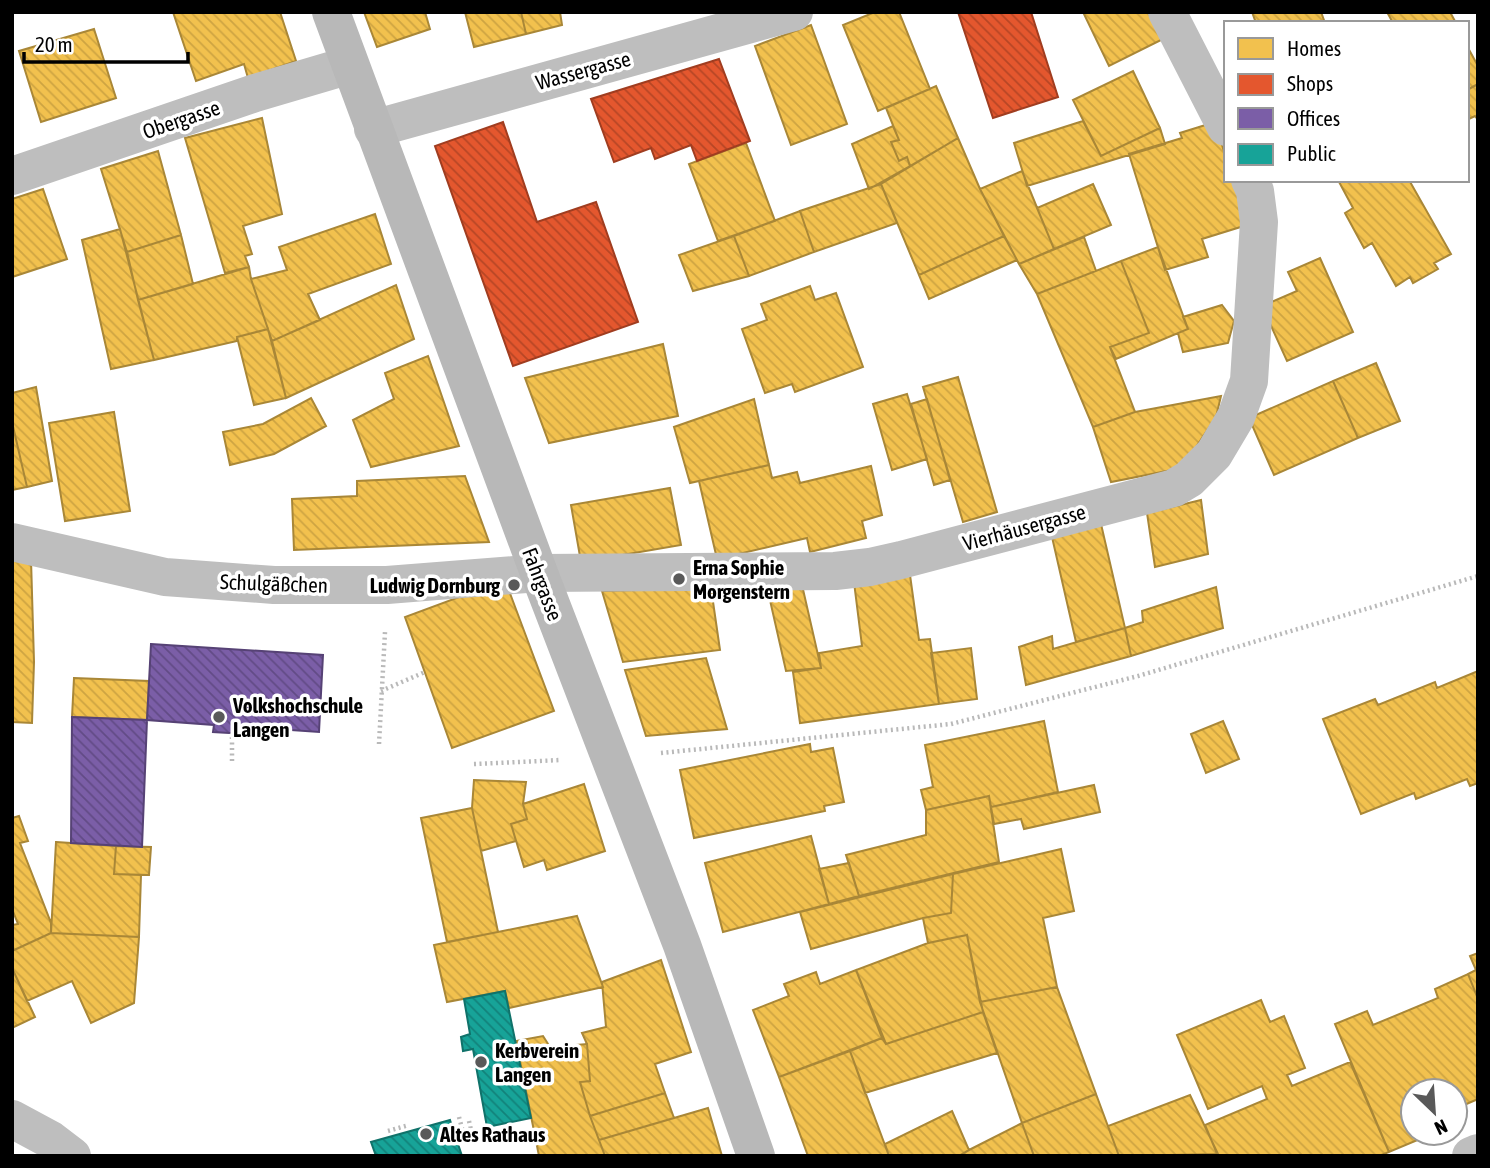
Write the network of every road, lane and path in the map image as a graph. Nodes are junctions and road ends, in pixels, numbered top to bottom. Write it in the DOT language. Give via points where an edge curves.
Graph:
graph roads {
  1 [pos="331,12"];
  2 [pos="794,12"];
  3 [pos="1167,12"];
  4 [pos="350,65"];
  5 [pos="1224,123"];
  6 [pos="373,128"];
  7 [pos="12,176"];
  8 [pos="1251,182"];
  9 [pos="12,541"];
  10 [pos="539,573"];
  11 [pos="1478,576"];
  12 [pos="387,585"];
  13 [pos="425,672"];
  14 [pos="381,691"];
  15 [pos="232,733"];
  16 [pos="379,744"];
  17 [pos="611,757"];
  18 [pos="232,761"];
  19 [pos="474,764"];
  20 [pos="459,1117"];
  21 [pos="12,1119"];
  22 [pos="469,1121"];
  23 [pos="409,1125"];
  24 [pos="471,1130"];
  25 [pos="388,1131"];
  26 [pos="463,1132"];
  27 [pos="1478,1153"];
  28 [pos="72,1156"];
  29 [pos="756,1156"];
  30 [pos="1472,1156"];
  1 -- 4 [label="main road, Fahrgasse"];
  2 -- 6 [label="street, Wassergasse"];
  3 -- 5 [label="street"];
  4 -- 6 [label="main road, Fahrgasse"];
  4 -- 7 [label="street, Obergasse"];
  6 -- 10 [label="main road, Fahrgasse"];
  8 -- 10 [label="street, Vierhäusergasse" via="1259,222 1249,381 1236,417 1214,454 1174,488 870,567"];
  9 -- 12 [label="street, Schulgäßchen" via="165,577 274,585"];
  10 -- 12 [label="street, Schulgäßchen"];
  10 -- 17 [label="main road, Fahrgasse"];
  11 -- 17 [label="path" via="1138,676 951,724"];
  12 -- 14 [label="path"];
  13 -- 14 [label="path"];
  14 -- 16 [label="path"];
  15 -- 18 [label="path"];
  17 -- 19 [label="path"];
  17 -- 29 [label="main road, Fahrgasse"];
  20 -- 26 [label="path"];
  21 -- 28 [label="street"];
  22 -- 24 [label="path"];
  23 -- 25 [label="path"];
  27 -- 30 [label="street"];
}
